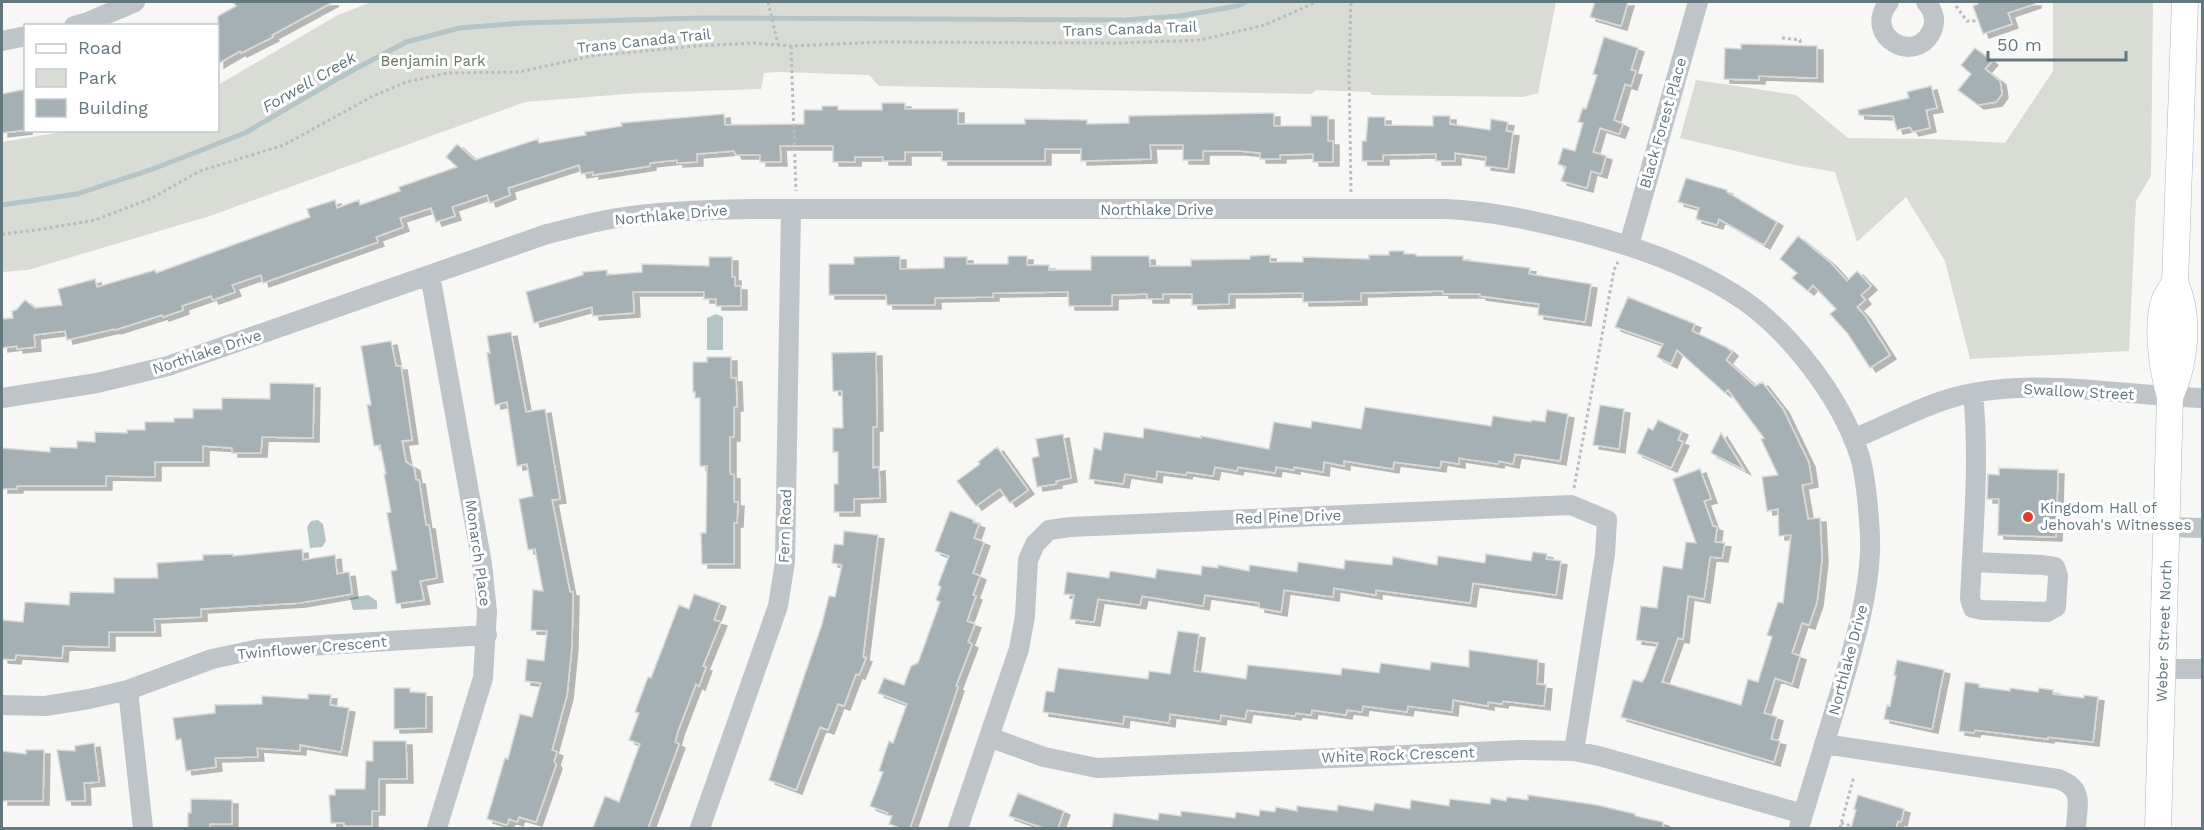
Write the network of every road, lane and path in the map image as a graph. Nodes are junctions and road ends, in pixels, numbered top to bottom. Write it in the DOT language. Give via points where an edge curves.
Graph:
graph roads {
  1 [pos="135,2"];
  2 [pos="1316,2"];
  3 [pos="1352,2"];
  4 [pos="1698,2"];
  5 [pos="1889,2"];
  6 [pos="1926,2"];
  7 [pos="2185,2"];
  8 [pos="769,4"];
  9 [pos="1956,6"];
  10 [pos="1977,21"];
  11 [pos="81,24"];
  12 [pos="24,36"];
  13 [pos="1782,38"];
  14 [pos="2,41"];
  15 [pos="1800,43"];
  16 [pos="778,44"];
  17 [pos="791,46"];
  18 [pos="1352,209"];
  19 [pos="794,210"];
  20 [pos="2,234"];
  21 [pos="1629,245"];
  22 [pos="430,275"];
  23 [pos="1973,393"];
  24 [pos="2170,397"];
  25 [pos="2,398"];
  26 [pos="2202,398"];
  27 [pos="1853,439"];
  28 [pos="1571,506"];
  29 [pos="2166,527"];
  30 [pos="2202,528"];
  31 [pos="1972,562"];
  32 [pos="487,634"];
  33 [pos="2163,669"];
  34 [pos="2202,669"];
  35 [pos="128,690"];
  36 [pos="2,705"];
  37 [pos="989,737"];
  38 [pos="1824,744"];
  39 [pos="1574,751"];
  40 [pos="1854,777"];
  41 [pos="1801,821"];
  42 [pos="1841,823"];
  43 [pos="1851,826"];
  44 [pos="143,828"];
  45 [pos="437,828"];
  46 [pos="700,828"];
  47 [pos="958,828"];
  48 [pos="1840,828"];
  49 [pos="2076,828"];
  50 [pos="2158,828"];
  1 -- 11 [label="street"];
  2 -- 17 [label="path, Trans Canada Trail" via="1265,25 1200,40"];
  3 -- 18 [label="path"];
  4 -- 21 [label="street, Black Forest Place"];
  5 -- 6 [label="street" via="1883,10 1883,32 1898,45 1907,47 1923,42 1934,26 1932,10"];
  7 -- 24 [label="main road, Weber Street North" via="2175,282 2184,309 2183,349 2179,378"];
  8 -- 16 [label="path"];
  9 -- 10 [label="path" via="1967,21"];
  12 -- 14 [label="street"];
  13 -- 15 [label="path"];
  16 -- 17 [label="path, Trans Canada Trail"];
  16 -- 20 [label="path, Trans Canada Trail" via="696,46 591,56 519,72 447,73 406,82 284,146 200,171 152,198 95,220"];
  17 -- 19 [label="path"];
  18 -- 19 [label="street, Northlake Drive"];
  18 -- 21 [label="street, Northlake Drive" via="1504,214"];
  19 -- 22 [label="street, Northlake Drive" via="699,210 614,219 547,234"];
  19 -- 46 [label="street, Fern Road" via="785,562 778,606"];
  21 -- 27 [label="street, Northlake Drive" via="1701,275 1768,319 1826,389"];
  21 -- 28 [label="path" via="1614,270"];
  22 -- 25 [label="street, Northlake Drive" via="168,366 96,383"];
  22 -- 32 [label="street, Monarch Place" via="482,564"];
  23 -- 24 [label="street, Swallow Street" via="2044,388"];
  23 -- 27 [label="street, Swallow Street" via="1946,400"];
  23 -- 31 [label="street" via="1976,424"];
  24 -- 26 [label="street, Swallow Street"];
  24 -- 29 [label="main road, Weber Street North"];
  27 -- 38 [label="street, Northlake Drive" via="1861,460 1870,551 1862,618"];
  28 -- 37 [label="street, Red Pine Drive" via="1049,530 1035,543 1028,560 1025,616 1018,649"];
  28 -- 39 [label="street, Red Pine Drive" via="1608,520"];
  29 -- 30 [label="street"];
  29 -- 33 [label="main road, Weber Street North"];
  31 -- 31 [label="street" via="2055,567 2055,607 2047,612 1973,608"];
  32 -- 35 [label="street, Twinflower Crescent" via="259,649 212,659"];
  32 -- 45 [label="street, Monarch Place" via="483,678"];
  33 -- 34 [label="street"];
  33 -- 50 [label="main road, Weber Street North"];
  35 -- 36 [label="street, Twinflower Crescent" via="45,706"];
  35 -- 44 [label="street"];
  37 -- 39 [label="street, White Rock Crescent" via="1044,757 1097,768"];
  37 -- 47 [label="street, Red Pine Drive"];
  38 -- 41 [label="street, Northlake Drive"];
  38 -- 49 [label="street" via="2068,782 2077,796"];
  39 -- 41 [label="street, White Rock Crescent" via="1615,760"];
  40 -- 42 [label="path"];
  42 -- 43 [label="path"];
  42 -- 48 [label="path"];
}
